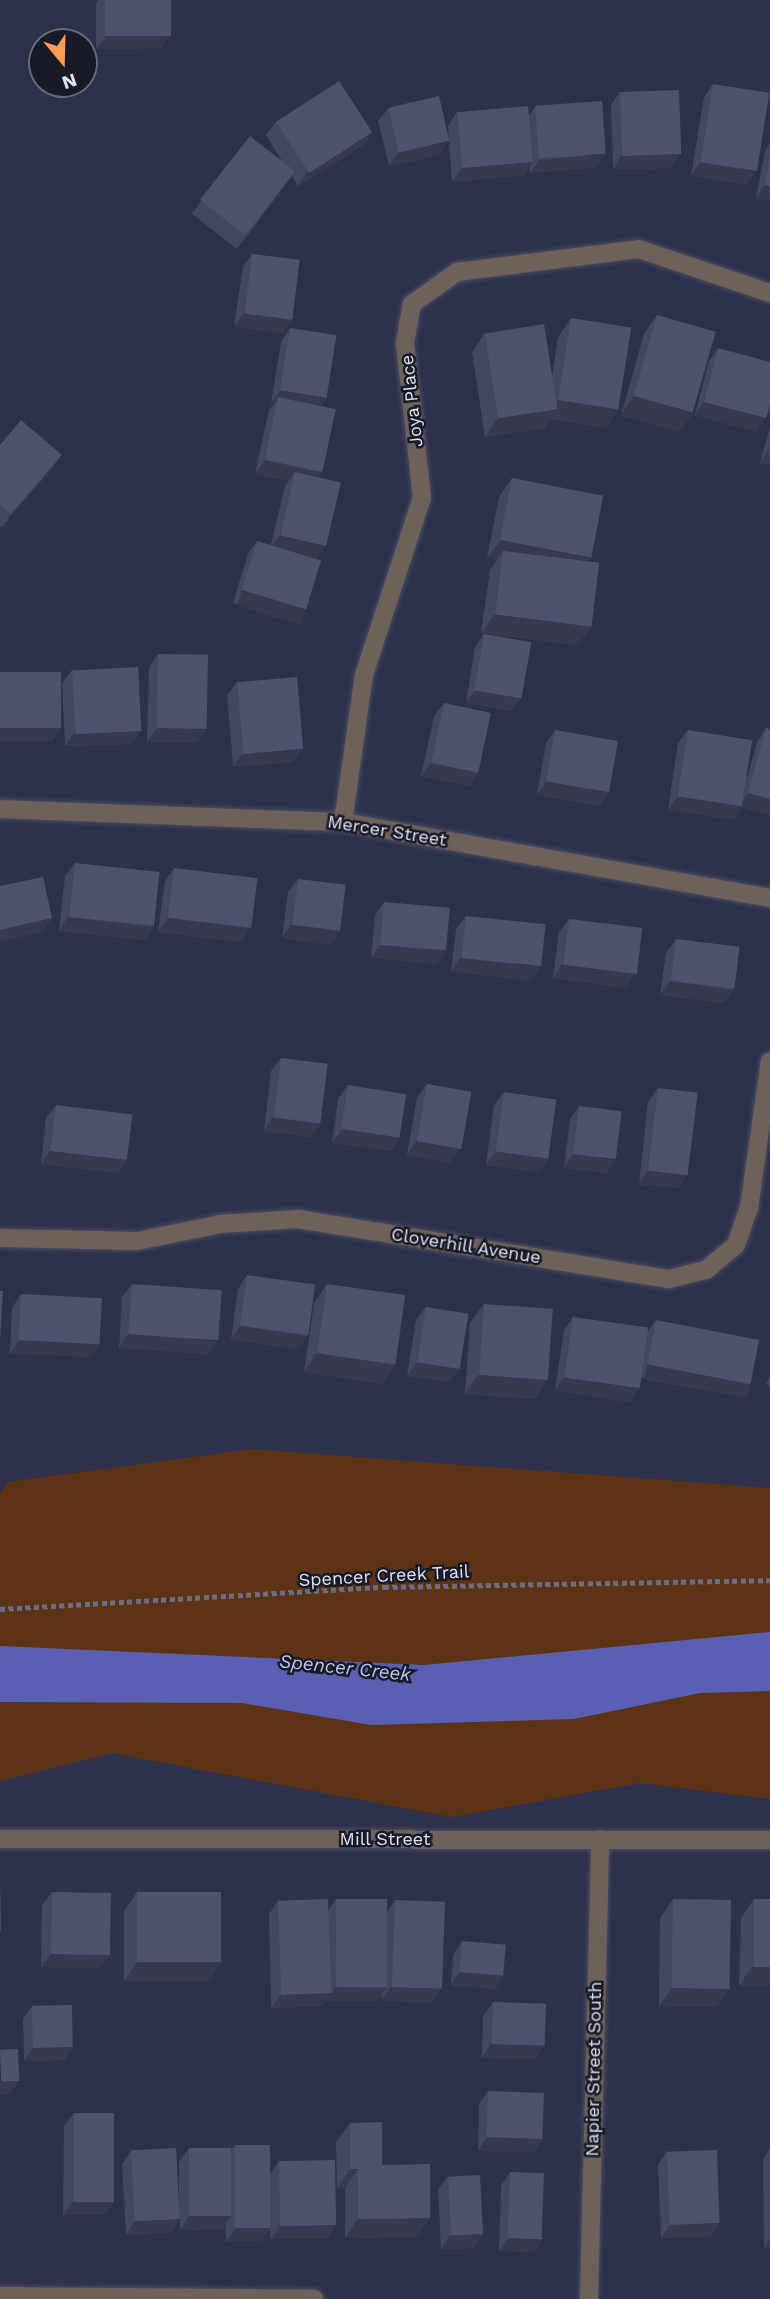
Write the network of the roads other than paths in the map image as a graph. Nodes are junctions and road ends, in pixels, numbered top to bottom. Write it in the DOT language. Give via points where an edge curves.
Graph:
graph roads {
  1 [pos="770,293"];
  2 [pos="0,809"];
  3 [pos="343,822"];
  4 [pos="770,898"];
  5 [pos="770,1061"];
  6 [pos="0,1238"];
  7 [pos="0,1839"];
  8 [pos="600,1839"];
  9 [pos="770,1840"];
  10 [pos="0,2296"];
  11 [pos="314,2299"];
  12 [pos="589,2299"];
  1 -- 3 [label="street, Joya Place" via="639,249 457,272 412,304 405,343 422,498 364,675"];
  2 -- 3 [label="street, Mercer Street"];
  3 -- 4 [label="street, Mercer Street"];
  5 -- 6 [label="street, Cloverhill Avenue" via="748,1208 736,1245 706,1270 669,1279 298,1220 221,1224 136,1241"];
  7 -- 8 [label="street, Mill Street"];
  8 -- 9 [label="street, Mill Street"];
  8 -- 12 [label="street, Napier Street South"];
  10 -- 11 [label="street"];
}
